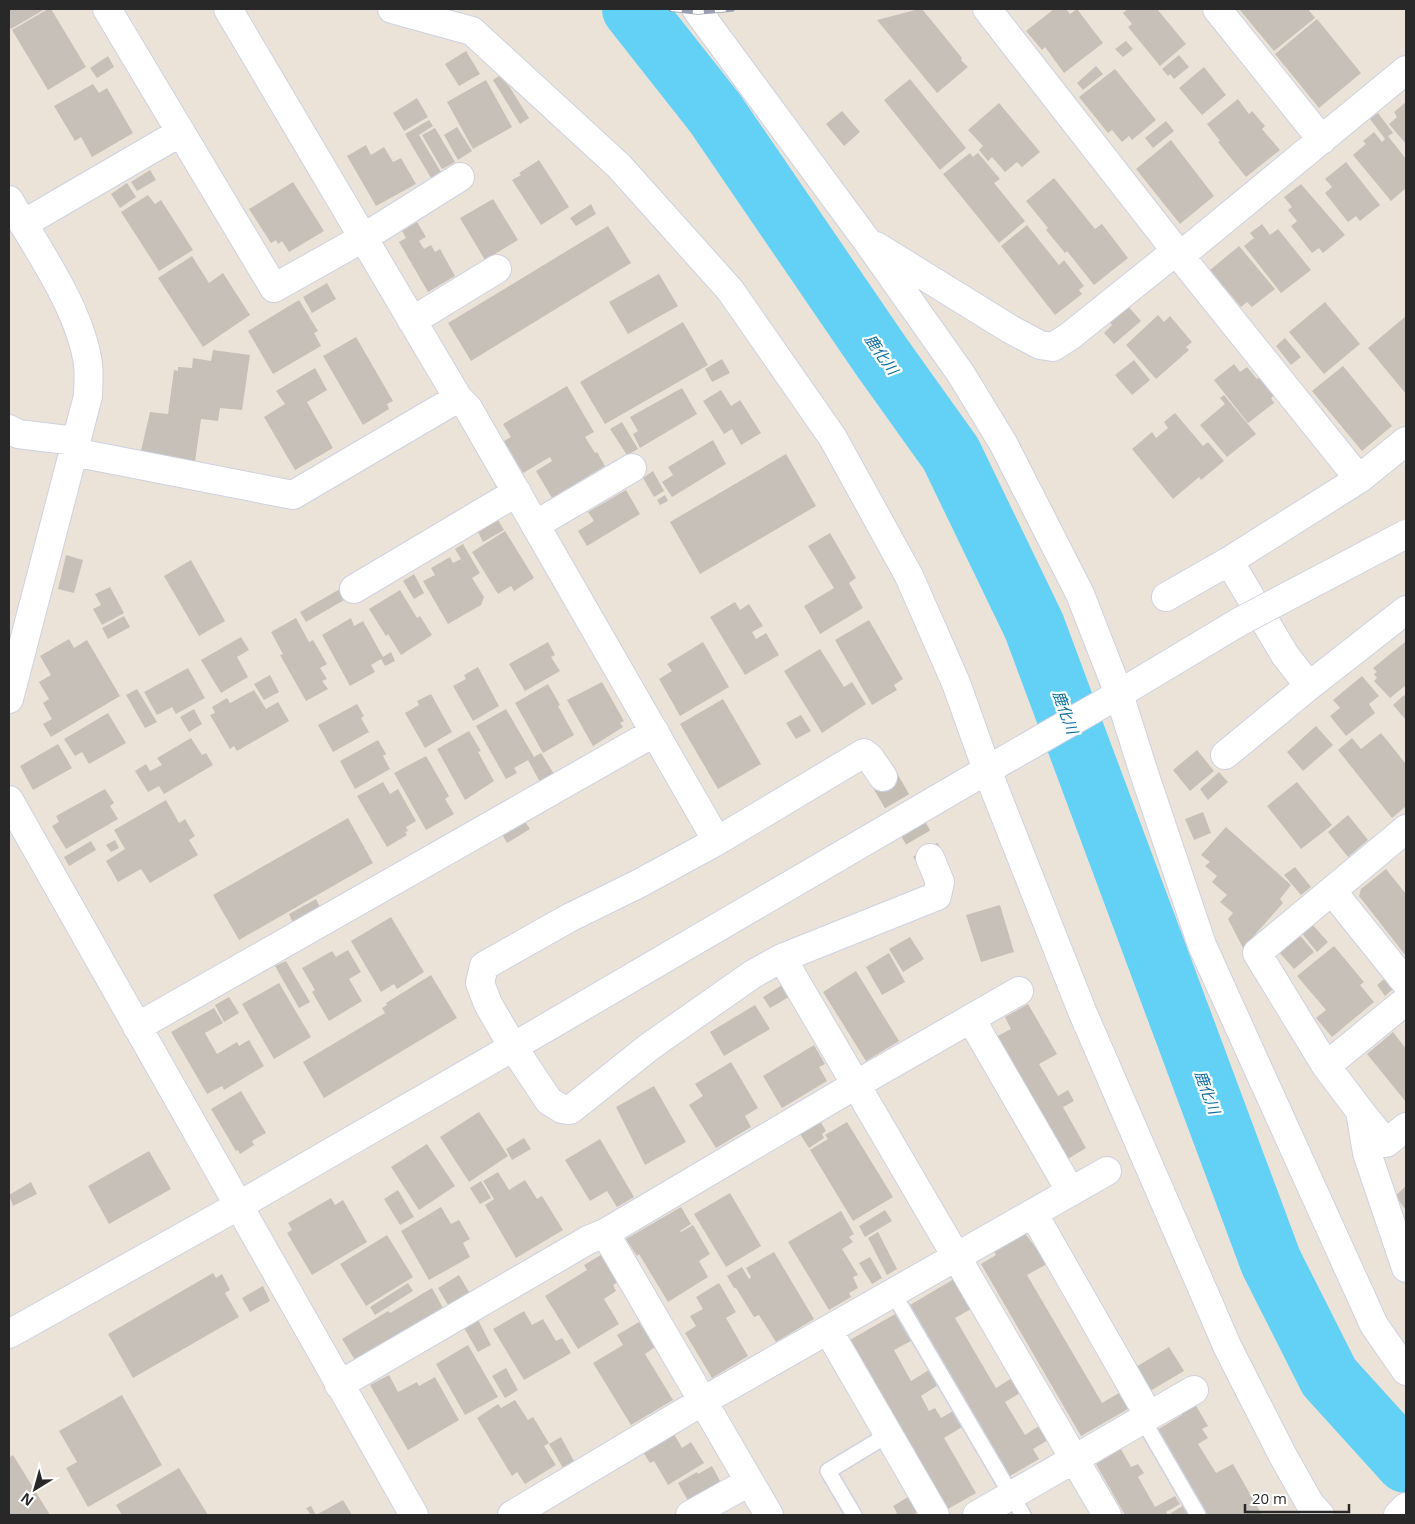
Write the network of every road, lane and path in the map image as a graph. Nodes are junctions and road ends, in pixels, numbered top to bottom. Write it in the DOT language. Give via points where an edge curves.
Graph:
graph roads {
  1 [pos="107,9"];
  2 [pos="228,9"];
  3 [pos="392,9"];
  4 [pos="696,9"];
  5 [pos="986,9"];
  6 [pos="1217,9"];
  7 [pos="1406,70"];
  8 [pos="181,132"];
  9 [pos="1322,140"];
  10 [pos="460,177"];
  11 [pos="9,200"];
  12 [pos="23,224"];
  13 [pos="363,238"];
  14 [pos="867,241"];
  15 [pos="1178,254"];
  16 [pos="498,269"];
  17 [pos="412,321"];
  18 [pos="458,398"];
  19 [pos="9,429"];
  20 [pos="1406,441"];
  21 [pos="74,447"];
  22 [pos="632,468"];
  23 [pos="1359,479"];
  24 [pos="517,492"];
  25 [pos="535,525"];
  26 [pos="1406,534"];
  27 [pos="1229,561"];
  28 [pos="354,589"];
  29 [pos="1166,597"];
  30 [pos="1406,610"];
  31 [pos="1309,686"];
  32 [pos="1114,697"];
  33 [pos="9,699"];
  34 [pos="655,732"];
  35 [pos="1225,755"];
  36 [pos="993,766"];
  37 [pos="883,777"];
  38 [pos="9,800"];
  39 [pos="1406,829"];
  40 [pos="717,841"];
  41 [pos="930,858"];
  42 [pos="1332,891"];
  43 [pos="782,958"];
  44 [pos="1019,991"];
  45 [pos="1404,994"];
  46 [pos="971,1019"];
  47 [pos="137,1028"];
  48 [pos="513,1047"];
  49 [pos="1326,1066"];
  50 [pos="857,1084"];
  51 [pos="1360,1111"];
  52 [pos="1406,1127"];
  53 [pos="1107,1171"];
  54 [pos="1071,1192"];
  55 [pos="238,1206"];
  56 [pos="1033,1213"];
  57 [pos="605,1233"];
  58 [pos="957,1256"];
  59 [pos="1406,1268"];
  60 [pos="893,1293"];
  61 [pos="828,1330"];
  62 [pos="9,1334"];
  63 [pos="1406,1371"];
  64 [pos="339,1385"];
  65 [pos="1194,1390"];
  66 [pos="703,1401"];
  67 [pos="1146,1418"];
  68 [pos="889,1434"];
  69 [pos="1074,1459"];
  70 [pos="749,1482"];
  71 [pos="1017,1505"];
  72 [pos="1406,1507"];
  73 [pos="414,1515"];
  74 [pos="512,1515"];
  75 [pos="690,1515"];
  76 [pos="769,1515"];
  77 [pos="854,1515"];
  78 [pos="935,1515"];
  79 [pos="977,1515"];
  80 [pos="1107,1515"];
  81 [pos="1198,1515"];
  82 [pos="1320,1515"];
  83 [pos="1398,1515"];
  1 -- 8 [label="street"];
  2 -- 13 [label="street"];
  3 -- 36 [label="street" via="472,31 619,166 730,290 832,438 909,576"];
  4 -- 14 [label="street"];
  5 -- 15 [label="street"];
  6 -- 9 [label="street"];
  7 -- 9 [label="street"];
  8 -- 12 [label="street"];
  8 -- 13 [label="street" via="274,288"];
  9 -- 15 [label="street"];
  10 -- 13 [label="street"];
  11 -- 12 [label="street"];
  12 -- 21 [label="street" via="67,299 88,359 88,396"];
  13 -- 17 [label="street"];
  14 -- 15 [label="street" via="1010,329 1040,345 1053,347"];
  14 -- 32 [label="street" via="962,374 1003,443 1080,594"];
  15 -- 23 [label="street"];
  16 -- 17 [label="street"];
  17 -- 18 [label="street"];
  18 -- 21 [label="street" via="293,495"];
  18 -- 24 [label="street" via="468,408"];
  19 -- 21 [label="street"];
  20 -- 23 [label="street"];
  21 -- 33 [label="street"];
  22 -- 25 [label="street"];
  23 -- 27 [label="street"];
  24 -- 25 [label="street"];
  24 -- 28 [label="street"];
  25 -- 34 [label="street"];
  26 -- 32 [label="street, bridge" via="1239,622"];
  27 -- 29 [label="street"];
  27 -- 31 [label="street" via="1285,655"];
  30 -- 31 [label="street"];
  31 -- 35 [label="street"];
  32 -- 36 [label="street"];
  32 -- 63 [label="street" via="1144,773 1202,945 1374,1325"];
  34 -- 40 [label="street"];
  34 -- 47 [label="street"];
  36 -- 48 [label="street"];
  36 -- 82 [label="street" via="1082,1011 1228,1348 1282,1454 1310,1504"];
  37 -- 40 [label="street" via="864,753"];
  38 -- 47 [label="street"];
  39 -- 42 [label="street"];
  40 -- 48 [label="street" via="484,966 480,983 488,1004"];
  41 -- 43 [label="street" via="940,882 938,896"];
  42 -- 45 [label="street"];
  42 -- 49 [label="street" via="1258,953"];
  43 -- 48 [label="street" via="753,974 649,1047 570,1110 549,1101"];
  43 -- 50 [label="street"];
  44 -- 46 [label="street"];
  45 -- 49 [label="street"];
  46 -- 50 [label="street"];
  46 -- 54 [label="street"];
  47 -- 55 [label="street"];
  48 -- 55 [label="street"];
  49 -- 51 [label="street"];
  50 -- 57 [label="street"];
  50 -- 58 [label="street"];
  51 -- 52 [label="street" via="1386,1143"];
  51 -- 59 [label="street" via="1367,1153"];
  53 -- 54 [label="street"];
  54 -- 56 [label="street"];
  55 -- 62 [label="street"];
  55 -- 64 [label="street"];
  56 -- 58 [label="street"];
  56 -- 67 [label="street"];
  57 -- 64 [label="street"];
  57 -- 66 [label="street"];
  58 -- 60 [label="street"];
  58 -- 69 [label="street"];
  60 -- 61 [label="street"];
  60 -- 71 [label="lane"];
  61 -- 66 [label="street"];
  61 -- 68 [label="street"];
  64 -- 73 [label="street"];
  65 -- 67 [label="street"];
  66 -- 70 [label="street"];
  66 -- 74 [label="street"];
  67 -- 69 [label="street"];
  67 -- 81 [label="lane"];
  68 -- 77 [label="lane" via="828,1471"];
  68 -- 78 [label="street"];
  69 -- 71 [label="street"];
  69 -- 80 [label="street"];
  70 -- 75 [label="street"];
  70 -- 76 [label="street"];
  71 -- 79 [label="street"];
  72 -- 83 [label="street"];
}
